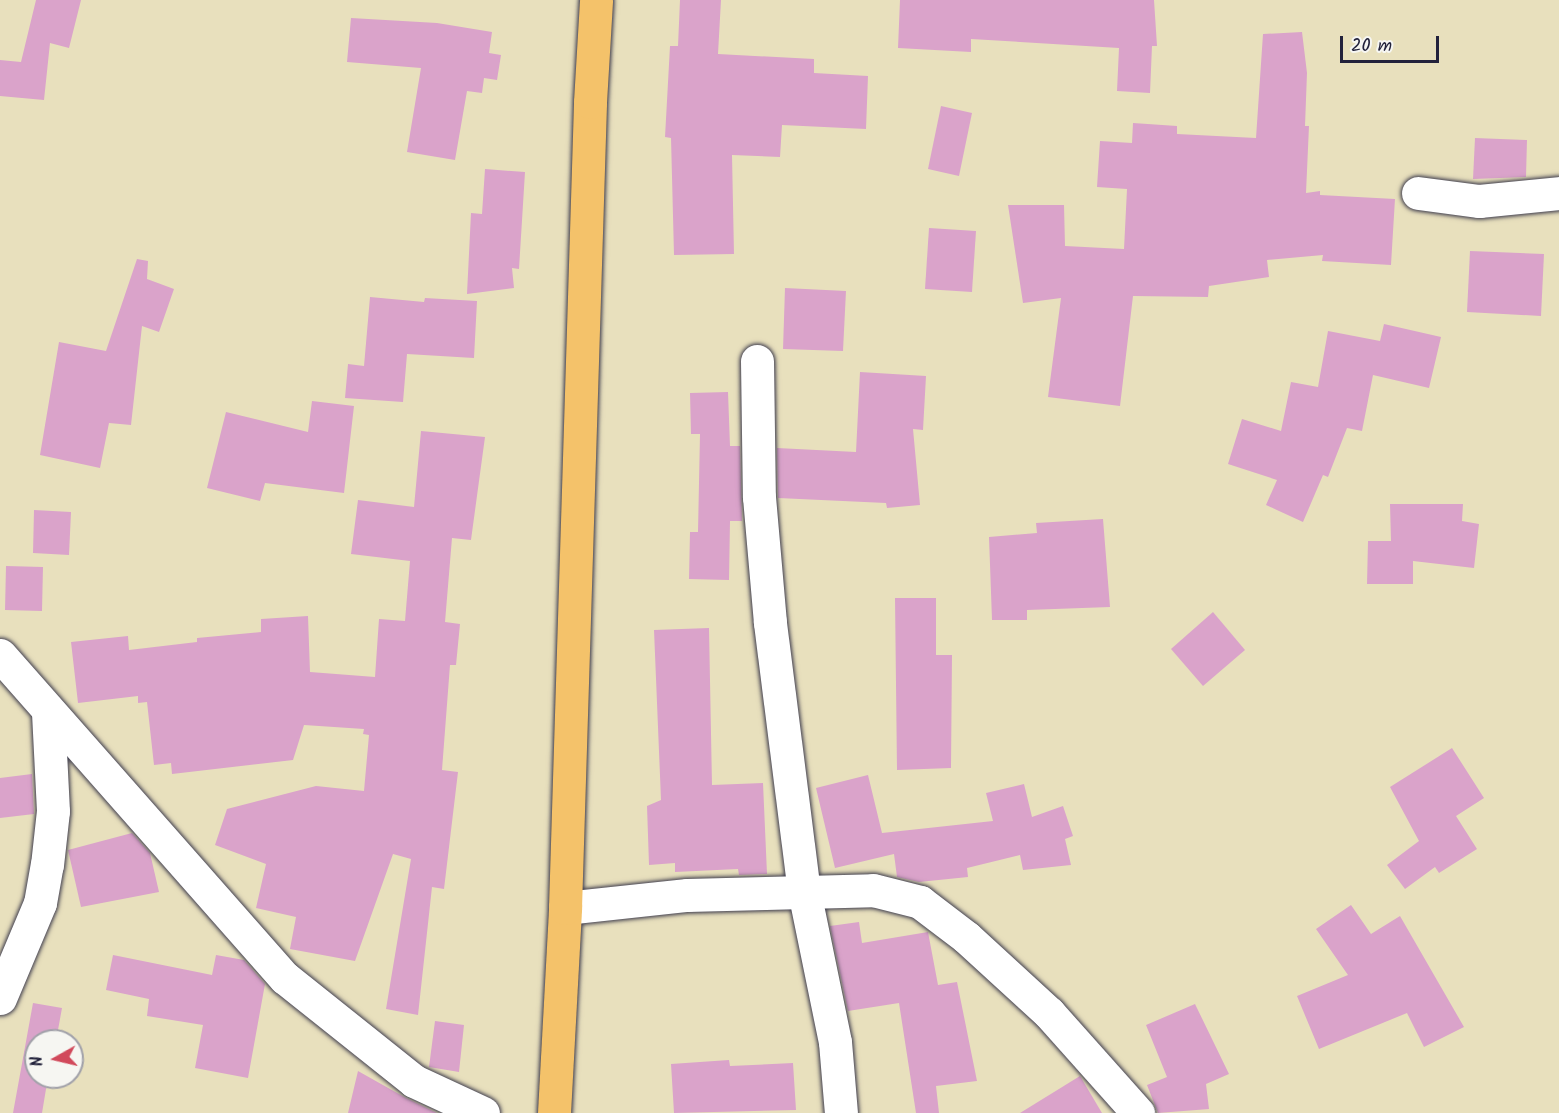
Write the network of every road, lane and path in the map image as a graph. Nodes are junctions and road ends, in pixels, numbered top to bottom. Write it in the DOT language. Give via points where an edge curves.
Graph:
graph roads {
  1 [pos="596,0"];
  2 [pos="1418,193"];
  3 [pos="1559,193"];
  4 [pos="757,361"];
  5 [pos="0,655"];
  6 [pos="48,712"];
  7 [pos="804,891"];
  8 [pos="565,908"];
  9 [pos="0,998"];
  10 [pos="483,1113"];
  11 [pos="554,1113"];
  12 [pos="841,1113"];
  13 [pos="1138,1113"];
  1 -- 8 [label="main road" via="589,114"];
  2 -- 3 [label="street" via="1479,201"];
  4 -- 7 [label="street" via="759,497 769,612"];
  5 -- 6 [label="street"];
  6 -- 9 [label="street" via="53,811 47,864 40,903"];
  6 -- 10 [label="street" via="285,978 414,1081"];
  7 -- 8 [label="street" via="687,895"];
  7 -- 12 [label="street" via="835,1042"];
  7 -- 13 [label="street" via="873,890 920,902 1049,1013"];
  8 -- 11 [label="main road"];
}
